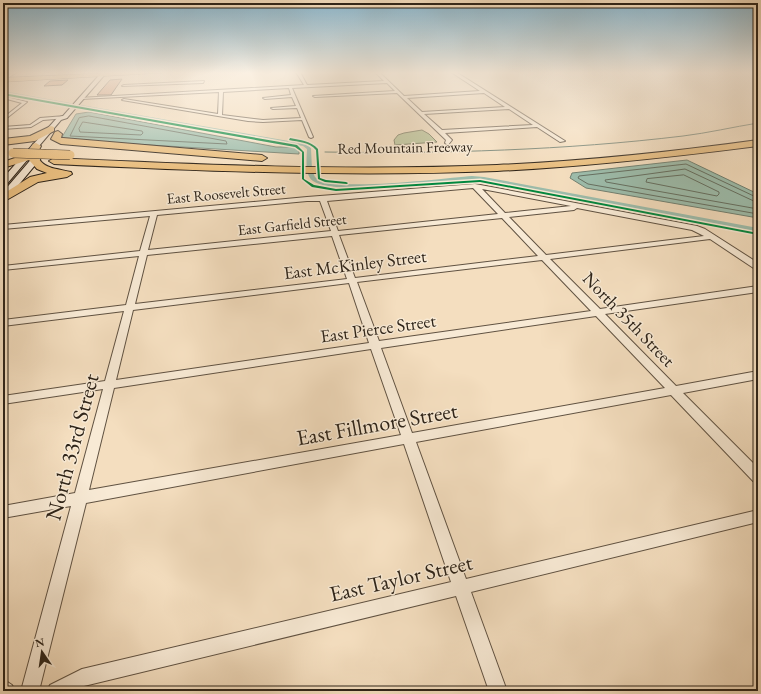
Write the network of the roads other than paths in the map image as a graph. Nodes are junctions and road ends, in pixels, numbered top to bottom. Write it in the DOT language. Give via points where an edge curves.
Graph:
graph roads {
  1 [pos="22,104"];
  2 [pos="76,104"];
  3 [pos="155,104"];
  4 [pos="170,104"];
  5 [pos="220,104"];
  6 [pos="411,104"];
  7 [pos="503,104"];
  8 [pos="165,106"];
  9 [pos="299,107"];
  10 [pos="273,108"];
  11 [pos="509,108"];
  12 [pos="422,114"];
  13 [pos="220,116"];
  14 [pos="65,117"];
  15 [pos="304,119"];
  16 [pos="3,120"];
  17 [pos="307,126"];
  18 [pos="537,126"];
  19 [pos="298,127"];
  20 [pos="3,128"];
  21 [pos="59,129"];
  22 [pos="441,132"];
  23 [pos="758,136"];
  24 [pos="311,137"];
  25 [pos="712,139"];
  26 [pos="562,141"];
  27 [pos="3,143"];
  28 [pos="448,143"];
  29 [pos="758,144"];
  30 [pos="110,146"];
  31 [pos="651,149"];
  32 [pos="8,153"];
  33 [pos="32,157"];
  34 [pos="3,159"];
  35 [pos="3,165"];
  36 [pos="277,165"];
  37 [pos="334,167"];
  38 [pos="121,175"];
  39 [pos="5,177"];
  40 [pos="475,186"];
  41 [pos="3,198"];
  42 [pos="323,199"];
  43 [pos="583,207"];
  44 [pos="154,213"];
  45 [pos="504,216"];
  46 [pos="3,227"];
  47 [pos="336,234"];
  48 [pos="710,237"];
  49 [pos="144,253"];
  50 [pos="544,257"];
  51 [pos="758,267"];
  52 [pos="3,268"];
  53 [pos="352,280"];
  54 [pos="758,289"];
  55 [pos="130,307"];
  56 [pos="598,313"];
  57 [pos="3,323"];
  58 [pos="375,346"];
  59 [pos="758,375"];
  60 [pos="111,384"];
  61 [pos="674,390"];
  62 [pos="3,400"];
  63 [pos="408,438"];
  64 [pos="758,477"];
  65 [pos="81,498"];
  66 [pos="3,512"];
  67 [pos="758,516"];
  68 [pos="461,586"];
  69 [pos="3,688"];
  70 [pos="6,691"];
  71 [pos="30,691"];
  72 [pos="56,691"];
  73 [pos="498,691"];
  1 -- 16 [label="street"];
  2 -- 14 [label="main road"];
  3 -- 8 [label="street"];
  4 -- 8 [label="street"];
  5 -- 13 [label="street"];
  6 -- 12 [label="street"];
  7 -- 11 [label="street"];
  8 -- 13 [label="street"];
  9 -- 10 [label="street"];
  9 -- 15 [label="street"];
  11 -- 12 [label="street"];
  11 -- 18 [label="street"];
  12 -- 22 [label="street"];
  13 -- 15 [label="street" via="263,122"];
  14 -- 20 [label="street" via="42,119 32,126"];
  14 -- 21 [label="main road" via="59,119"];
  14 -- 21 [label="main road" via="69,119"];
  15 -- 17 [label="street"];
  17 -- 19 [label="street"];
  17 -- 24 [label="street"];
  18 -- 22 [label="street"];
  18 -- 26 [label="street"];
  21 -- 27 [label="highway" via="32,139"];
  21 -- 30 [label="highway" via="56,139 61,141"];
  21 -- 33 [label="main road"];
  22 -- 28 [label="street" via="449,140"];
  23 -- 31 [label="highway, Red Mountain Freeway"];
  25 -- 31 [label="highway"];
  27 -- 33 [label="highway" via="18,148"];
  29 -- 37 [label="highway, Red Mountain Freeway" via="602,161 446,171"];
  30 -- 33 [label="highway" via="73,147"];
  30 -- 36 [label="highway"];
  31 -- 37 [label="highway, Red Mountain Freeway" via="562,157"];
  32 -- 36 [label="highway, bridge"];
  33 -- 35 [label="highway"];
  33 -- 39 [label="main road"];
  33 -- 41 [label="main road"];
  33 -- 41 [label="highway" via="46,169 74,175 33,179"];
  34 -- 36 [label="highway"];
  36 -- 37 [label="highway"];
  36 -- 37 [label="highway"];
  36 -- 38 [label="highway"];
  40 -- 42 [label="street, East Roosevelt Street"];
  40 -- 43 [label="street, East Roosevelt Street"];
  40 -- 45 [label="street, North 35th Street"];
  42 -- 44 [label="street, East Roosevelt Street"];
  42 -- 47 [label="street"];
  43 -- 45 [label="street, East Garfield Street"];
  43 -- 48 [label="street, East Roosevelt Street" via="699,230"];
  44 -- 46 [label="street, East Roosevelt Street"];
  44 -- 49 [label="street, North 33rd Street"];
  45 -- 47 [label="street, East Garfield Street"];
  45 -- 50 [label="street, North 35th Street"];
  47 -- 49 [label="street, East Garfield Street"];
  47 -- 53 [label="street"];
  48 -- 50 [label="street, East McKinley Street"];
  48 -- 51 [label="street"];
  49 -- 52 [label="street, East Garfield Street"];
  49 -- 55 [label="street, North 33rd Street"];
  50 -- 53 [label="street, East McKinley Street"];
  50 -- 56 [label="street, North 35th Street"];
  53 -- 55 [label="street, East McKinley Street"];
  53 -- 58 [label="street"];
  54 -- 56 [label="street, East Pierce Street"];
  55 -- 57 [label="street, East McKinley Street"];
  55 -- 60 [label="street, North 33rd Street"];
  56 -- 58 [label="street, East Pierce Street"];
  56 -- 61 [label="street, North 35th Street"];
  58 -- 60 [label="street, East Pierce Street"];
  58 -- 63 [label="street"];
  59 -- 61 [label="street, East Fillmore Street"];
  60 -- 62 [label="street, East Pierce Street"];
  60 -- 65 [label="street, North 33rd Street"];
  61 -- 63 [label="street, East Fillmore Street"];
  61 -- 64 [label="street, North 35th Street"];
  63 -- 65 [label="street, East Fillmore Street"];
  63 -- 68 [label="street"];
  65 -- 66 [label="street, East Fillmore Street"];
  65 -- 71 [label="street, North 33rd Street"];
  67 -- 68 [label="street, East Taylor Street"];
  68 -- 72 [label="street, East Taylor Street" via="82,678"];
  68 -- 73 [label="street"];
  69 -- 70 [label="street"];
}
